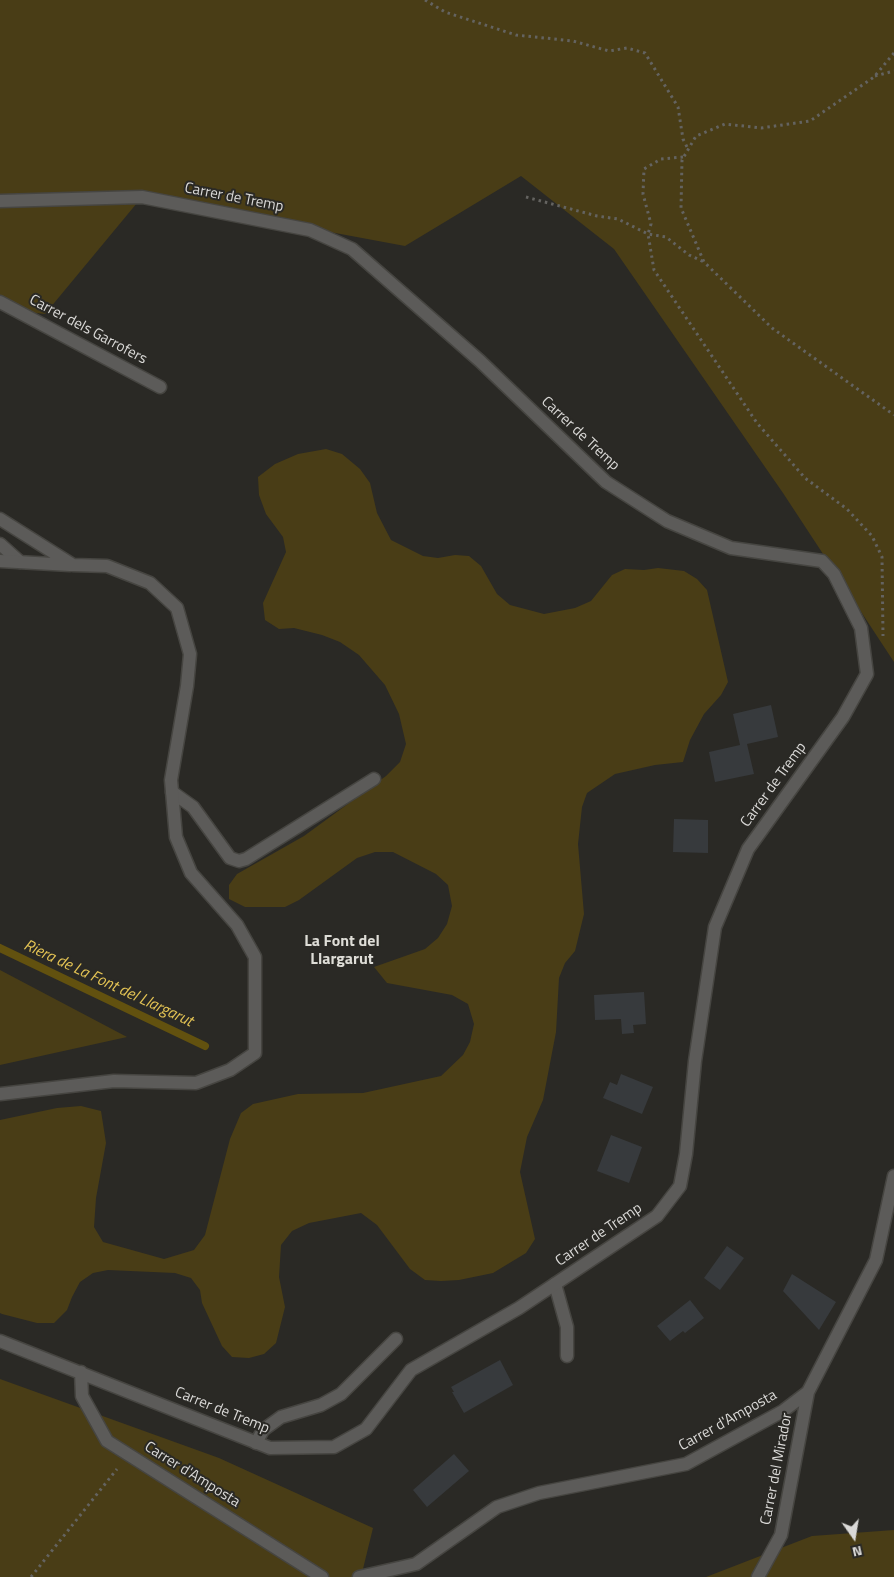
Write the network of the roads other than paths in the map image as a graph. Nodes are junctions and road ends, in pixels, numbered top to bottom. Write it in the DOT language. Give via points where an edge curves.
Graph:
graph roads {
  1 [pos="0,201"];
  2 [pos="0,302"];
  3 [pos="160,387"];
  4 [pos="0,519"];
  5 [pos="0,544"];
  6 [pos="0,561"];
  7 [pos="20,562"];
  8 [pos="73,565"];
  9 [pos="374,779"];
  10 [pos="172,792"];
  11 [pos="0,1094"];
  12 [pos="894,1176"];
  13 [pos="555,1284"];
  14 [pos="396,1339"];
  15 [pos="0,1341"];
  16 [pos="567,1356"];
  17 [pos="80,1372"];
  18 [pos="808,1392"];
  19 [pos="256,1443"];
  20 [pos="320,1577"];
  21 [pos="359,1577"];
  22 [pos="758,1577"];
  1 -- 13 [label="street, Carrer de Tremp" via="142,197 310,230 352,249 480,361 606,482 667,521 731,548 822,561 834,574 861,628 867,674 843,717 748,849 715,927 680,1186 656,1216"];
  2 -- 3 [label="street, Carrer dels Garrofers"];
  4 -- 8 [label="street"];
  5 -- 7 [label="street"];
  6 -- 7 [label="street"];
  7 -- 8 [label="street"];
  8 -- 10 [label="street" via="107,566 150,583 177,608 190,654 171,780"];
  9 -- 10 [label="street" via="246,859 239,860 230,858 193,807"];
  10 -- 11 [label="street" via="176,837 191,873 237,925 255,957 255,1053 230,1070 196,1083 114,1081"];
  12 -- 18 [label="street, Carrer d'Amposta" via="876,1260"];
  13 -- 16 [label="street" via="567,1327"];
  13 -- 19 [label="street, Carrer de Tremp" via="412,1370 366,1430 334,1447 270,1448"];
  14 -- 19 [label="street" via="341,1394 321,1406 281,1416 263,1430"];
  15 -- 17 [label="street, Carrer de Tremp"];
  17 -- 19 [label="street, Carrer de Tremp"];
  17 -- 20 [label="street, Carrer d'Amposta" via="82,1396 107,1441"];
  18 -- 21 [label="street, Carrer d'Amposta" via="783,1411 686,1464 538,1493 497,1507 416,1564"];
  18 -- 22 [label="street, Carrer del Mirador" via="781,1535"];
}
